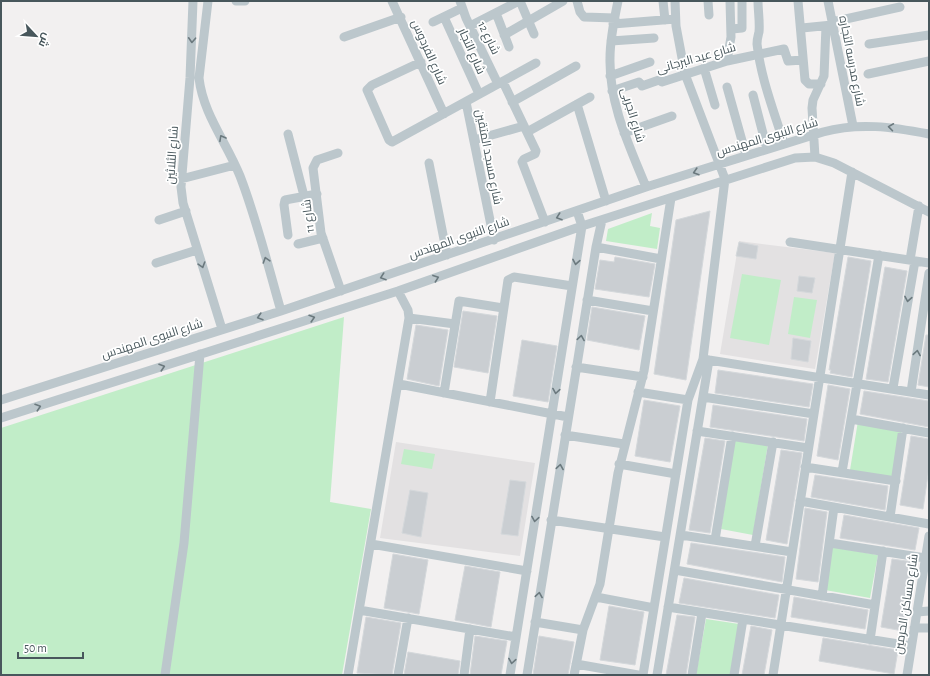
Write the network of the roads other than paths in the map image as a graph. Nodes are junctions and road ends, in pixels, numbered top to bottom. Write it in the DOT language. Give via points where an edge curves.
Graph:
graph roads {
  1 [pos="193,1"];
  2 [pos="208,1"];
  3 [pos="392,1"];
  4 [pos="520,1"];
  5 [pos="563,1"];
  6 [pos="577,1"];
  7 [pos="618,1"];
  8 [pos="664,1"];
  9 [pos="675,1"];
  10 [pos="708,1"];
  11 [pos="730,1"];
  12 [pos="742,1"];
  13 [pos="758,1"];
  14 [pos="798,1"];
  15 [pos="828,1"];
  16 [pos="461,5"];
  17 [pos="900,7"];
  18 [pos="496,13"];
  19 [pos="709,15"];
  20 [pos="401,17"];
  21 [pos="444,17"];
  22 [pos="676,19"];
  23 [pos="665,20"];
  24 [pos="614,21"];
  25 [pos="433,22"];
  26 [pos="529,22"];
  27 [pos="830,24"];
  28 [pos="470,26"];
  29 [pos="802,28"];
  30 [pos="732,29"];
  31 [pos="534,34"];
  32 [pos="504,35"];
  33 [pos="929,35"];
  34 [pos="344,37"];
  35 [pos="654,38"];
  36 [pos="611,41"];
  37 [pos="869,44"];
  38 [pos="509,47"];
  39 [pos="759,55"];
  40 [pos="803,60"];
  41 [pos="929,60"];
  42 [pos="727,61"];
  43 [pos="421,62"];
  44 [pos="650,62"];
  45 [pos="536,63"];
  46 [pos="576,66"];
  47 [pos="704,68"];
  48 [pos="684,74"];
  49 [pos="868,74"];
  50 [pos="610,76"];
  51 [pos="194,78"];
  52 [pos="500,83"];
  53 [pos="821,84"];
  54 [pos="727,87"];
  55 [pos="612,90"];
  56 [pos="479,94"];
  57 [pos="753,95"];
  58 [pos="590,97"];
  59 [pos="466,102"];
  60 [pos="512,102"];
  61 [pos="577,104"];
  62 [pos="715,105"];
  63 [pos="444,114"];
  64 [pos="672,116"];
  65 [pos="853,126"];
  66 [pos="526,129"];
  67 [pos="624,133"];
  68 [pos="288,134"];
  69 [pos="929,134"];
  70 [pos="813,136"];
  71 [pos="474,140"];
  72 [pos="784,144"];
  73 [pos="768,149"];
  74 [pos="338,153"];
  75 [pos="746,156"];
  76 [pos="815,157"];
  77 [pos="429,163"];
  78 [pos="235,165"];
  79 [pos="720,165"];
  80 [pos="852,172"];
  81 [pos="181,178"];
  82 [pos="725,179"];
  83 [pos="646,187"];
  84 [pos="317,194"];
  85 [pos="304,196"];
  86 [pos="670,198"];
  87 [pos="606,201"];
  88 [pos="919,206"];
  89 [pos="186,211"];
  90 [pos="577,211"];
  91 [pos="929,212"];
  92 [pos="159,220"];
  93 [pos="602,220"];
  94 [pos="545,222"];
  95 [pos="582,226"];
  96 [pos="288,235"];
  97 [pos="323,238"];
  98 [pos="494,240"];
  99 [pos="790,242"];
  100 [pos="298,244"];
  101 [pos="596,247"];
  102 [pos="840,249"];
  103 [pos="198,250"];
  104 [pos="447,255"];
  105 [pos="879,255"];
  106 [pos="661,258"];
  107 [pos="912,260"];
  108 [pos="156,263"];
  109 [pos="929,263"];
  110 [pos="929,273"];
  111 [pos="572,286"];
  112 [pos="341,291"];
  113 [pos="398,291"];
  114 [pos="587,300"];
  115 [pos="503,308"];
  116 [pos="285,309"];
  117 [pos="653,311"];
  118 [pos="409,318"];
  119 [pos="293,324"];
  120 [pos="455,324"];
  121 [pos="222,329"];
  122 [pos="200,354"];
  123 [pos="706,359"];
  124 [pos="576,367"];
  125 [pos="642,376"];
  126 [pos="820,377"];
  127 [pos="857,383"];
  128 [pos="399,384"];
  129 [pos="893,388"];
  130 [pos="638,392"];
  131 [pos="911,392"];
  132 [pos="444,393"];
  133 [pos="929,395"];
  134 [pos="703,397"];
  135 [pos="1,400"];
  136 [pos="688,400"];
  137 [pos="490,402"];
  138 [pos="553,414"];
  139 [pos="814,414"];
  140 [pos="568,417"];
  141 [pos="1,418"];
  142 [pos="851,419"];
  143 [pos="903,428"];
  144 [pos="697,431"];
  145 [pos="929,433"];
  146 [pos="565,435"];
  147 [pos="732,436"];
  148 [pos="773,442"];
  149 [pos="624,444"];
  150 [pos="808,448"];
  151 [pos="619,464"];
  152 [pos="805,466"];
  153 [pos="842,472"];
  154 [pos="676,474"];
  155 [pos="896,481"];
  156 [pos="800,501"];
  157 [pos="834,507"];
  158 [pos="890,517"];
  159 [pos="551,520"];
  160 [pos="929,524"];
  161 [pos="609,529"];
  162 [pos="681,535"];
  163 [pos="929,536"];
  164 [pos="665,537"];
  165 [pos="715,540"];
  166 [pos="830,542"];
  167 [pos="371,544"];
  168 [pos="755,546"];
  169 [pos="928,547"];
  170 [pos="883,551"];
  171 [pos="792,552"];
  172 [pos="926,558"];
  173 [pos="926,569"];
  174 [pos="675,570"];
  175 [pos="527,571"];
  176 [pos="786,590"];
  177 [pos="924,593"];
  178 [pos="822,596"];
  179 [pos="596,597"];
  180 [pos="875,605"];
  181 [pos="668,607"];
  182 [pos="654,608"];
  183 [pos="359,610"];
  184 [pos="929,611"];
  185 [pos="917,612"];
  186 [pos="702,613"];
  187 [pos="408,618"];
  188 [pos="743,619"];
  189 [pos="535,622"];
  190 [pos="781,625"];
  191 [pos="914,628"];
  192 [pos="929,628"];
  193 [pos="470,629"];
  194 [pos="583,630"];
  195 [pos="516,637"];
  196 [pos="870,640"];
  197 [pos="911,646"];
  198 [pos="576,664"];
  199 [pos="165,675"];
  200 [pos="348,675"];
  201 [pos="398,675"];
  202 [pos="464,675"];
  203 [pos="510,675"];
  204 [pos="527,675"];
  205 [pos="574,675"];
  206 [pos="638,675"];
  207 [pos="643,675"];
  208 [pos="657,675"];
  209 [pos="692,675"];
  210 [pos="734,675"];
  211 [pos="773,675"];
  212 [pos="907,675"];
  1 -- 51 [label="street, شارع الثلاثين, one-way"];
  2 -- 51 [label="street, شارع الثلاثين"];
  3 -- 20 [label="street, شارع الفردوس"];
  4 -- 18 [label="street"];
  4 -- 26 [label="street"];
  5 -- 26 [label="street"];
  6 -- 24 [label="street" via="584,17"];
  7 -- 24 [label="street, شارع الجربى"];
  8 -- 23 [label="street"];
  9 -- 22 [label="street"];
  10 -- 19 [label="street"];
  11 -- 30 [label="street"];
  12 -- 30 [label="street" via="742,28"];
  13 -- 39 [label="street"];
  14 -- 29 [label="street"];
  15 -- 27 [label="street, شارع مدرسه التجاره"];
  16 -- 21 [label="street"];
  16 -- 28 [label="street, شارع 12"];
  17 -- 27 [label="street"];
  18 -- 28 [label="street"];
  18 -- 32 [label="street"];
  20 -- 34 [label="street"];
  20 -- 43 [label="street, شارع الفردوس"];
  21 -- 25 [label="street"];
  21 -- 56 [label="street, شارع التجار"];
  22 -- 23 [label="street"];
  22 -- 48 [label="street"];
  23 -- 24 [label="street"];
  24 -- 36 [label="street, شارع الجربى"];
  26 -- 31 [label="street"];
  26 -- 32 [label="street"];
  27 -- 29 [label="street"];
  27 -- 53 [label="street"];
  27 -- 65 [label="street, شارع مدرسه التجاره"];
  28 -- 52 [label="street, شارع 12"];
  29 -- 40 [label="street"];
  30 -- 42 [label="street"];
  32 -- 38 [label="street"];
  33 -- 37 [label="street"];
  35 -- 36 [label="street"];
  36 -- 50 [label="street, شارع الجربى"];
  39 -- 40 [label="street, شارع عيد البرجانى" via="784,49 788,61"];
  39 -- 42 [label="street, شارع عيد البرجانى"];
  39 -- 72 [label="street" via="769,102"];
  40 -- 53 [label="street" via="805,82"];
  41 -- 49 [label="street"];
  42 -- 47 [label="street, شارع عيد البرجانى"];
  43 -- 63 [label="street, شارع الفردوس"];
  43 -- 63 [label="street" via="368,87 368,94 392,142"];
  44 -- 50 [label="street"];
  45 -- 52 [label="street"];
  46 -- 60 [label="street"];
  47 -- 48 [label="street, شارع عيد البرجانى"];
  47 -- 62 [label="street"];
  48 -- 55 [label="street, شارع عيد البرجانى" via="662,82 658,80 642,86 639,82"];
  48 -- 79 [label="street"];
  50 -- 55 [label="street, شارع الجربى"];
  78 -- 51 [label="street, شارع الثلاثين, one-way"];
  51 -- 81 [label="street, شارع الثلاثين"];
  52 -- 56 [label="street"];
  52 -- 60 [label="street, شارع 12"];
  53 -- 70 [label="street" via="813,100"];
  54 -- 75 [label="street"];
  55 -- 67 [label="street, شارع الجربى"];
  56 -- 59 [label="street"];
  57 -- 73 [label="street"];
  58 -- 61 [label="street"];
  59 -- 63 [label="street"];
  59 -- 71 [label="street, شارع مسجد المتقين"];
  60 -- 66 [label="street, شارع 12"];
  61 -- 66 [label="street"];
  61 -- 87 [label="street"];
  64 -- 67 [label="street"];
  69 -- 65 [label="street, شارع النبوى المهندس, one-way" via="880,126"];
  65 -- 70 [label="street, شارع النبوى المهندس"];
  66 -- 71 [label="street"];
  66 -- 94 [label="street, شارع 12" via="536,152 522,162"];
  67 -- 83 [label="street, شارع الجربى"];
  68 -- 85 [label="street"];
  70 -- 72 [label="street, شارع النبوى المهندس"];
  70 -- 76 [label="street"];
  71 -- 98 [label="street, شارع مسجد المتقين"];
  72 -- 73 [label="street, شارع النبوى المهندس"];
  73 -- 75 [label="street, شارع النبوى المهندس"];
  74 -- 84 [label="street, شارع 11" via="317,160 313,165"];
  75 -- 79 [label="street, شارع النبوى المهندس"];
  76 -- 80 [label="street"];
  76 -- 82 [label="street" via="785,160"];
  77 -- 104 [label="street"];
  78 -- 81 [label="street"];
  116 -- 78 [label="street, شارع الثلاثين, one-way"];
  79 -- 82 [label="street"];
  79 -- 83 [label="street, شارع النبوى المهندس, one-way"];
  80 -- 88 [label="street"];
  80 -- 102 [label="street"];
  81 -- 89 [label="street, شارع الثلاثين"];
  82 -- 86 [label="street"];
  82 -- 123 [label="street"];
  83 -- 87 [label="street, شارع النبوى المهندس"];
  84 -- 85 [label="street"];
  84 -- 97 [label="street, شارع 11"];
  85 -- 96 [label="street" via="287,199 284,202"];
  86 -- 93 [label="street"];
  86 -- 106 [label="street"];
  87 -- 90 [label="street, شارع النبوى المهندس"];
  88 -- 91 [label="street"];
  88 -- 107 [label="street"];
  89 -- 92 [label="street"];
  89 -- 103 [label="street, شارع الثلاثين"];
  90 -- 94 [label="street, شارع النبوى المهندس, one-way"];
  90 -- 95 [label="street"];
  93 -- 95 [label="street"];
  93 -- 101 [label="street"];
  94 -- 98 [label="street, شارع النبوى المهندس"];
  95 -- 111 [label="street, one-way"];
  113 -- 95 [label="street, one-way"];
  97 -- 100 [label="street"];
  97 -- 112 [label="street, شارع 11"];
  98 -- 104 [label="street, شارع النبوى المهندس"];
  99 -- 102 [label="street"];
  101 -- 106 [label="street"];
  101 -- 114 [label="street"];
  102 -- 105 [label="street"];
  102 -- 126 [label="street"];
  103 -- 108 [label="street"];
  103 -- 121 [label="street, شارع الثلاثين, one-way"];
  104 -- 112 [label="street, شارع النبوى المهندس, one-way"];
  105 -- 107 [label="street"];
  105 -- 127 [label="street"];
  106 -- 117 [label="street"];
  107 -- 109 [label="street"];
  107 -- 129 [label="street, one-way"];
  131 -- 110 [label="street, one-way"];
  111 -- 115 [label="street" via="511,278 507,283"];
  111 -- 138 [label="street, one-way"];
  112 -- 116 [label="street, شارع النبوى المهندس"];
  113 -- 118 [label="street" via="408,310"];
  119 -- 113 [label="street, one-way"];
  114 -- 117 [label="street"];
  124 -- 114 [label="street, one-way"];
  115 -- 120 [label="street" via="460,300"];
  115 -- 137 [label="street"];
  116 -- 119 [label="street, شارع الثلاثين"];
  116 -- 121 [label="street, شارع النبوى المهندس, one-way"];
  117 -- 125 [label="street"];
  118 -- 120 [label="street"];
  118 -- 128 [label="street"];
  119 -- 122 [label="street"];
  120 -- 132 [label="street"];
  121 -- 135 [label="street, شارع النبوى المهندس"];
  141 -- 122 [label="street, one-way"];
  122 -- 199 [label="street" via="184,543"];
  123 -- 126 [label="street"];
  123 -- 134 [label="street"];
  123 -- 136 [label="street"];
  124 -- 125 [label="street"];
  124 -- 140 [label="street"];
  125 -- 130 [label="street"];
  126 -- 127 [label="street"];
  126 -- 139 [label="street"];
  127 -- 129 [label="street"];
  127 -- 142 [label="street"];
  128 -- 132 [label="street"];
  128 -- 167 [label="street"];
  129 -- 131 [label="street"];
  130 -- 136 [label="street"];
  130 -- 149 [label="street"];
  131 -- 133 [label="street"];
  132 -- 137 [label="street"];
  134 -- 139 [label="street"];
  134 -- 144 [label="street"];
  136 -- 154 [label="street"];
  137 -- 138 [label="street"];
  138 -- 140 [label="street"];
  138 -- 175 [label="street, one-way"];
  139 -- 150 [label="street"];
  140 -- 146 [label="street"];
  142 -- 143 [label="street"];
  142 -- 153 [label="street"];
  143 -- 145 [label="street"];
  143 -- 155 [label="street"];
  144 -- 147 [label="street"];
  144 -- 162 [label="street"];
  146 -- 149 [label="street"];
  159 -- 146 [label="street, one-way"];
  147 -- 148 [label="street"];
  147 -- 165 [label="street"];
  148 -- 150 [label="street"];
  148 -- 168 [label="street"];
  149 -- 151 [label="street"];
  150 -- 152 [label="street"];
  151 -- 154 [label="street"];
  151 -- 161 [label="street"];
  152 -- 153 [label="street"];
  152 -- 156 [label="street"];
  153 -- 155 [label="street"];
  154 -- 164 [label="street"];
  155 -- 158 [label="street"];
  156 -- 157 [label="street"];
  156 -- 171 [label="street"];
  157 -- 158 [label="street"];
  157 -- 166 [label="street"];
  158 -- 160 [label="street"];
  159 -- 161 [label="street"];
  189 -- 159 [label="street, one-way"];
  161 -- 164 [label="street"];
  161 -- 179 [label="street"];
  162 -- 165 [label="street"];
  162 -- 174 [label="street"];
  163 -- 169 [label="street, شارع مساكن الحرمين"];
  164 -- 182 [label="street"];
  165 -- 168 [label="street"];
  166 -- 170 [label="street"];
  166 -- 178 [label="street"];
  167 -- 175 [label="street"];
  167 -- 183 [label="street"];
  168 -- 171 [label="street"];
  169 -- 172 [label="street, شارع مساكن الحرمين"];
  170 -- 172 [label="street"];
  170 -- 180 [label="street"];
  171 -- 176 [label="street"];
  172 -- 173 [label="street, شارع مساكن الحرمين"];
  173 -- 177 [label="street, شارع مساكن الحرمين"];
  174 -- 176 [label="street"];
  174 -- 181 [label="street"];
  175 -- 195 [label="street"];
  176 -- 178 [label="street"];
  176 -- 190 [label="street"];
  177 -- 185 [label="street, شارع مساكن الحرمين"];
  178 -- 180 [label="street"];
  179 -- 182 [label="street"];
  179 -- 194 [label="street"];
  180 -- 196 [label="street"];
  181 -- 186 [label="street"];
  181 -- 208 [label="street"];
  182 -- 207 [label="street"];
  183 -- 187 [label="street"];
  183 -- 200 [label="street"];
  184 -- 185 [label="street"];
  185 -- 191 [label="street, شارع مساكن الحرمين"];
  186 -- 188 [label="street"];
  186 -- 209 [label="street"];
  187 -- 193 [label="street"];
  187 -- 201 [label="street"];
  188 -- 190 [label="street"];
  188 -- 210 [label="street"];
  189 -- 194 [label="street"];
  189 -- 204 [label="street"];
  190 -- 196 [label="street"];
  190 -- 211 [label="street"];
  191 -- 192 [label="street"];
  191 -- 197 [label="street, شارع مساكن الحرمين"];
  193 -- 195 [label="street"];
  193 -- 202 [label="street"];
  194 -- 198 [label="street"];
  195 -- 203 [label="street, one-way"];
  196 -- 197 [label="street"];
  197 -- 212 [label="street, شارع مساكن الحرمين"];
  198 -- 205 [label="street"];
  198 -- 206 [label="street"];
}
